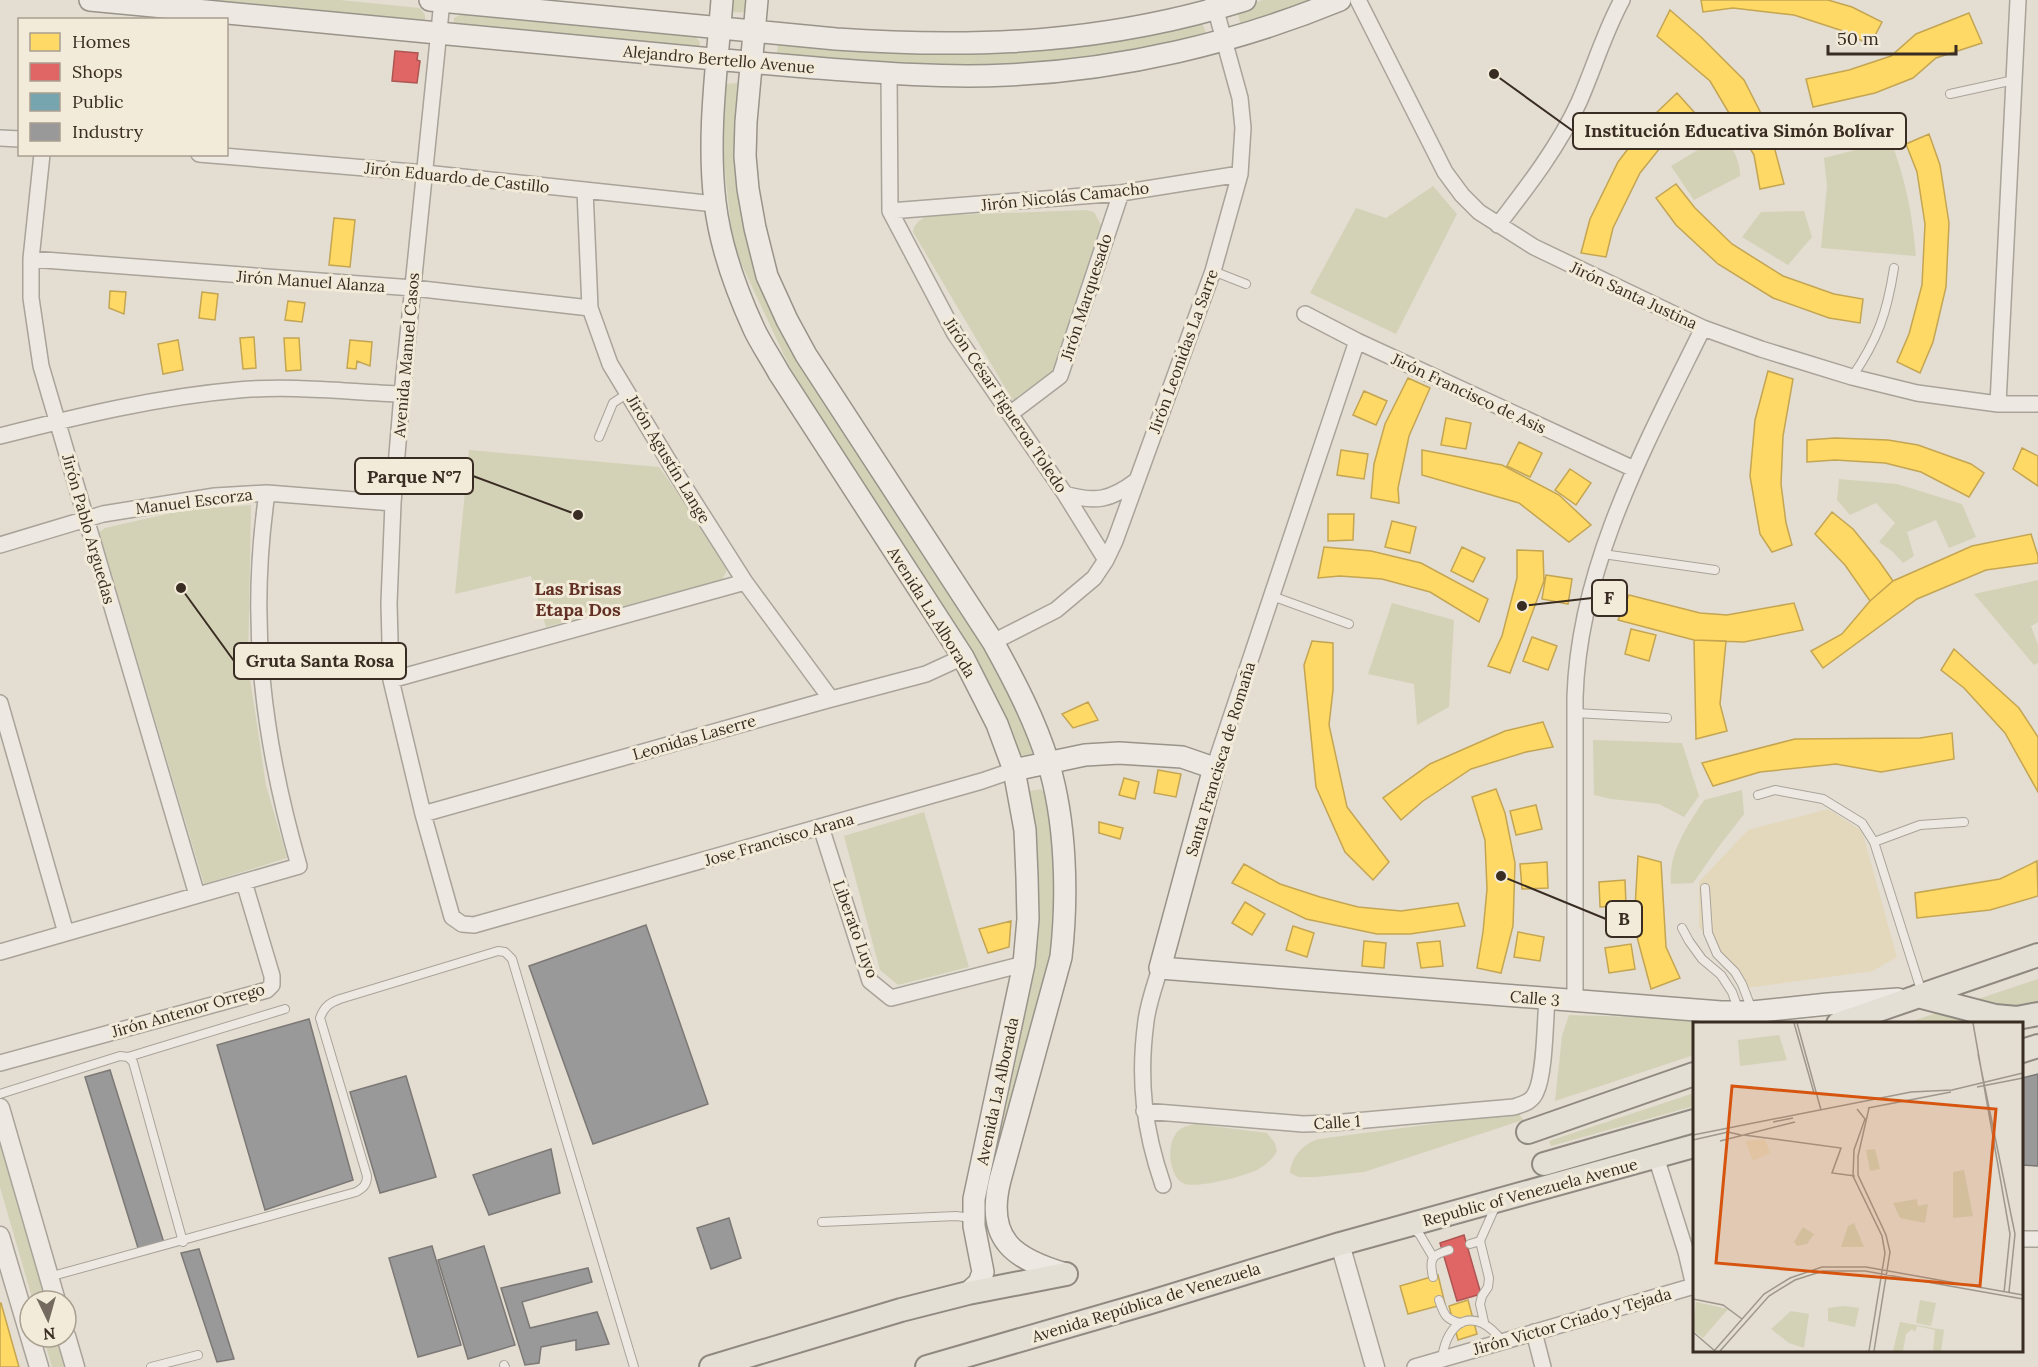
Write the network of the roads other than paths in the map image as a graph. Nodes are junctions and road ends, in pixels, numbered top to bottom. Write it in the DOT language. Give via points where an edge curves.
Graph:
graph roads {
  1 [pos="90,0"];
  2 [pos="722,0"];
  3 [pos="757,0"];
  4 [pos="1245,0"];
  5 [pos="1340,0"];
  6 [pos="1358,0"];
  7 [pos="1622,0"];
  8 [pos="2018,0"];
  9 [pos="436,1"];
  10 [pos="1215,4"];
  11 [pos="720,27"];
  12 [pos="754,30"];
  13 [pos="438,33"];
  14 [pos="1224,39"];
  15 [pos="717,59"];
  16 [pos="751,62"];
  17 [pos="890,74"];
  18 [pos="2014,80"];
  19 [pos="1950,94"];
  20 [pos="0,138"];
  21 [pos="18,139"];
  22 [pos="42,156"];
  23 [pos="223,156"];
  24 [pos="425,173"];
  25 [pos="1240,174"];
  26 [pos="585,190"];
  27 [pos="1121,193"];
  28 [pos="715,204"];
  29 [pos="890,211"];
  30 [pos="1498,225"];
  31 [pos="31,259"];
  32 [pos="1894,268"];
  33 [pos="1213,271"];
  34 [pos="1246,284"];
  35 [pos="413,288"];
  36 [pos="590,308"];
  37 [pos="1305,314"];
  38 [pos="1702,328"];
  39 [pos="1357,341"];
  40 [pos="1852,377"];
  41 [pos="628,393"];
  42 [pos="402,394"];
  43 [pos="1998,404"];
  44 [pos="2038,404"];
  45 [pos="1010,414"];
  46 [pos="58,422"];
  47 [pos="0,436"];
  48 [pos="599,437"];
  49 [pos="1634,469"];
  50 [pos="1136,481"];
  51 [pos="267,493"];
  52 [pos="1065,494"];
  53 [pos="393,503"];
  54 [pos="86,520"];
  55 [pos="0,544"];
  56 [pos="1603,554"];
  57 [pos="1106,560"];
  58 [pos="1715,570"];
  59 [pos="745,582"];
  60 [pos="1272,596"];
  61 [pos="1349,624"];
  62 [pos="993,642"];
  63 [pos="963,657"];
  64 [pos="391,680"];
  65 [pos="831,699"];
  66 [pos="0,703"];
  67 [pos="1575,713"];
  68 [pos="1667,718"];
  69 [pos="1048,762"];
  70 [pos="1214,768"];
  71 [pos="1014,770"];
  72 [pos="1758,795"];
  73 [pos="423,814"];
  74 [pos="1964,822"];
  75 [pos="821,827"];
  76 [pos="1874,842"];
  77 [pos="244,882"];
  78 [pos="1705,888"];
  79 [pos="197,896"];
  80 [pos="1682,928"];
  81 [pos="66,933"];
  82 [pos="0,952"];
  83 [pos="2038,955"];
  84 [pos="1024,964"];
  85 [pos="1160,968"];
  86 [pos="1916,996"];
  87 [pos="1547,999"];
  88 [pos="1575,1001"];
  89 [pos="285,1009"];
  90 [pos="1746,1012"];
  91 [pos="2038,1014"];
  92 [pos="1841,1022"];
  93 [pos="2038,1028"];
  94 [pos="2023,1032"];
  95 [pos="2038,1046"];
  96 [pos="2023,1051"];
  97 [pos="128,1057"];
  98 [pos="0,1063"];
  99 [pos="1693,1075"];
  100 [pos="0,1094"];
  101 [pos="0,1108"];
  102 [pos="1593,1109"];
  103 [pos="1144,1111"];
  104 [pos="1686,1123"];
  105 [pos="1528,1132"];
  106 [pos="1601,1146"];
  107 [pos="1693,1147"];
  108 [pos="1656,1157"];
  109 [pos="1544,1164"];
  110 [pos="1162,1185"];
  111 [pos="1497,1201"];
  112 [pos="974,1219"];
  113 [pos="822,1222"];
  114 [pos="1410,1225"];
  115 [pos="0,1236"];
  116 [pos="1480,1241"];
  117 [pos="183,1242"];
  118 [pos="1340,1244"];
  119 [pos="1470,1244"];
  120 [pos="1449,1250"];
  121 [pos="1433,1257"];
  122 [pos="1066,1274"];
  123 [pos="1433,1277"];
  124 [pos="49,1278"];
  125 [pos="1693,1282"];
  126 [pos="1693,1286"];
  127 [pos="52,1289"];
  128 [pos="968,1293"];
  129 [pos="1439,1300"];
  130 [pos="1484,1322"];
  131 [pos="1461,1323"];
  132 [pos="1534,1332"];
  133 [pos="1502,1341"];
  134 [pos="781,1346"];
  135 [pos="70,1349"];
  136 [pos="198,1355"];
  137 [pos="1442,1359"];
  138 [pos="933,1366"];
  139 [pos="39,1367"];
  140 [pos="75,1367"];
  141 [pos="151,1367"];
  142 [pos="634,1367"];
  143 [pos="711,1367"];
  144 [pos="762,1367"];
  145 [pos="1375,1367"];
  146 [pos="1415,1367"];
  147 [pos="1543,1367"];
  1 -- 13 [label="main road, Alejandro Bertello Avenue"];
  2 -- 11 [label="main road, Avenida La Alborada"];
  3 -- 12 [label="main road, Avenida La Alborada"];
  4 -- 10 [label="main road, Alejandro Bertello Avenue"];
  5 -- 14 [label="main road, Alejandro Bertello Avenue"];
  6 -- 30 [label="street, Jirón Santa Justina" via="1445,172 1479,212"];
  7 -- 30 [label="street" via="1559,139"];
  8 -- 18 [label="street"];
  9 -- 11 [label="main road, Alejandro Bertello Avenue"];
  9 -- 13 [label="street, Avenida Manuel Casos"];
  10 -- 12 [label="main road, Alejandro Bertello Avenue" via="1140,26 1075,37 975,44 895,43"];
  10 -- 14 [label="street, Jirón Leonidas La Sarre"];
  11 -- 12 [label="main road, Alejandro Bertello Avenue"];
  11 -- 15 [label="main road, Avenida La Alborada"];
  12 -- 16 [label="main road, Avenida La Alborada"];
  13 -- 15 [label="main road, Alejandro Bertello Avenue"];
  13 -- 24 [label="street, Avenida Manuel Casos"];
  14 -- 17 [label="main road, Alejandro Bertello Avenue" via="1167,54 1066,70 1009,75"];
  14 -- 25 [label="street, Jirón Leonidas La Sarre" via="1240,98"];
  15 -- 16 [label="main road, Alejandro Bertello Avenue"];
  15 -- 28 [label="main road, Avenida La Alborada" via="712,116"];
  16 -- 17 [label="main road, Alejandro Bertello Avenue"];
  16 -- 62 [label="main road, Avenida La Alborada" via="746,122 748,189 767,276 806,355"];
  17 -- 29 [label="street, Jirón César Figueroa Toledo"];
  18 -- 19 [label="lane"];
  18 -- 43 [label="street"];
  20 -- 21 [label="street"];
  22 -- 31 [label="street, Jirón Pablo Arguedas"];
  23 -- 24 [label="street, Jirón Eduardo de Castillo"];
  24 -- 26 [label="street, Jirón Eduardo de Castillo"];
  24 -- 35 [label="street, Avenida Manuel Casos"];
  25 -- 27 [label="street, Jirón Nicolás Camacho"];
  25 -- 33 [label="street, Jirón Leonidas La Sarre"];
  26 -- 28 [label="street, Jirón Eduardo de Castillo"];
  26 -- 36 [label="street, Jirón Agustín Lange"];
  27 -- 29 [label="street, Jirón Nicolás Camacho"];
  27 -- 45 [label="street, Jirón Marquesado" via="1060,376"];
  28 -- 63 [label="main road, Avenida La Alborada" via="736,285 754,330"];
  29 -- 45 [label="street, Jirón César Figueroa Toledo" via="955,334"];
  30 -- 38 [label="street, Jirón Santa Justina" via="1534,247"];
  31 -- 35 [label="street, Jirón Manuel Alanza"];
  31 -- 46 [label="street, Jirón Pablo Arguedas" via="31,298 41,366"];
  32 -- 40 [label="lane" via="1881,325"];
  33 -- 34 [label="lane"];
  33 -- 50 [label="street, Jirón Leonidas La Sarre"];
  35 -- 36 [label="street, Jirón Manuel Alanza"];
  35 -- 42 [label="street, Avenida Manuel Casos"];
  36 -- 41 [label="street, Jirón Agustín Lange" via="610,364"];
  37 -- 39 [label="street, Jirón Francisco de Asis"];
  38 -- 40 [label="street, Jirón Santa Justina"];
  38 -- 49 [label="street"];
  39 -- 49 [label="street, Jirón Francisco de Asis"];
  39 -- 60 [label="street, Santa Francisca de Romaña"];
  40 -- 43 [label="street, Jirón Santa Justina" via="1917,393"];
  41 -- 48 [label="lane" via="613,403"];
  41 -- 59 [label="street, Jirón Agustín Lange"];
  42 -- 46 [label="street" via="239,390 150,401"];
  42 -- 53 [label="street, Avenida Manuel Casos"];
  43 -- 44 [label="street, Jirón Santa Justina"];
  45 -- 52 [label="street, Jirón César Figueroa Toledo"];
  46 -- 47 [label="street"];
  46 -- 54 [label="street, Jirón Pablo Arguedas"];
  49 -- 56 [label="street"];
  50 -- 52 [label="street" via="1120,493 1102,499 1083,500"];
  50 -- 57 [label="street, Jirón Leonidas La Sarre"];
  51 -- 53 [label="street, Manuel Escorza"];
  51 -- 54 [label="street, Manuel Escorza" via="215,496"];
  51 -- 77 [label="street" via="259,569 262,689 278,788 299,866"];
  52 -- 57 [label="street, Jirón César Figueroa Toledo"];
  53 -- 64 [label="street, Avenida Manuel Casos"];
  54 -- 55 [label="street, Manuel Escorza"];
  54 -- 79 [label="street, Jirón Pablo Arguedas"];
  56 -- 58 [label="lane"];
  56 -- 67 [label="street" via="1580,639"];
  57 -- 62 [label="street, Jirón Leonidas La Sarre" via="1094,578 1056,610"];
  59 -- 64 [label="street"];
  59 -- 65 [label="street, Jirón Agustín Lange"];
  60 -- 61 [label="lane"];
  60 -- 70 [label="street, Santa Francisca de Romaña"];
  62 -- 69 [label="main road, Avenida La Alborada" via="1018,688"];
  63 -- 65 [label="street, Leonidas Laserre" via="926,674"];
  63 -- 71 [label="main road, Avenida La Alborada" via="997,724"];
  64 -- 73 [label="street, Avenida Manuel Casos"];
  65 -- 73 [label="street, Leonidas Laserre"];
  66 -- 81 [label="street"];
  67 -- 68 [label="lane"];
  67 -- 88 [label="street"];
  69 -- 70 [label="main road, Jose Francisco Arana" via="1119,753 1182,757"];
  69 -- 71 [label="main road, Jose Francisco Arana"];
  69 -- 122 [label="main road, Avenida La Alborada" via="1064,852 1061,957 999,1180 996,1205 999,1229 1015,1252 1032,1263"];
  70 -- 85 [label="main road, Santa Francisca de Romaña"];
  71 -- 75 [label="street, Jose Francisco Arana"];
  71 -- 84 [label="main road, Avenida La Alborada" via="1027,865"];
  72 -- 76 [label="lane" via="1775,790 1823,799 1862,823"];
  73 -- 75 [label="street, Jose Francisco Arana" via="452,917 462,924 474,925"];
  74 -- 76 [label="lane" via="1920,825"];
  75 -- 84 [label="street, Liberato Luyo" via="870,981 891,998"];
  76 -- 86 [label="lane"];
  77 -- 79 [label="street"];
  77 -- 98 [label="street, Jirón Antenor Orrego" via="272,976 272,985 267,990"];
  78 -- 90 [label="lane" via="1708,933 1718,954 1743,984"];
  79 -- 81 [label="street"];
  80 -- 90 [label="lane" via="1701,959 1721,975"];
  81 -- 82 [label="street"];
  83 -- 86 [label="main road"];
  84 -- 112 [label="main road, Avenida La Alborada" via="976,1184"];
  85 -- 87 [label="main road, Calle 3"];
  85 -- 103 [label="street, Santa Francisca de Romaña" via="1146,1019"];
  86 -- 90 [label="main road, Calle 3"];
  86 -- 91 [label="main road" via="1995,1016 2017,1018"];
  86 -- 92 [label="main road"];
  87 -- 88 [label="main road, Calle 3"];
  87 -- 103 [label="street, Calle 1" via="1536,1093 1528,1102 1514,1107 1303,1124"];
  88 -- 90 [label="main road, Calle 3"];
  89 -- 97 [label="lane"];
  93 -- 94 [label="main road"];
  95 -- 96 [label="main road"];
  97 -- 100 [label="lane" via="120,1056"];
  97 -- 117 [label="lane" via="133,1062"];
  99 -- 102 [label="main road"];
  101 -- 124 [label="street"];
  102 -- 105 [label="main road"];
  102 -- 106 [label="main road"];
  103 -- 110 [label="street, Santa Francisca de Romaña"];
  104 -- 106 [label="main road, Republic of Venezuela Avenue"];
  104 -- 108 [label="main road" via="1659,1146"];
  106 -- 109 [label="main road, Republic of Venezuela Avenue"];
  107 -- 108 [label="main road, Republic of Venezuela Avenue"];
  108 -- 111 [label="main road, Republic of Venezuela Avenue"];
  108 -- 125 [label="street"];
  111 -- 114 [label="main road, Republic of Venezuela Avenue"];
  111 -- 116 [label="lane"];
  112 -- 113 [label="lane" via="956,1216"];
  112 -- 128 [label="main road, Avenida La Alborada" via="983,1272 979,1283"];
  114 -- 118 [label="main road, Avenida República de Venezuela"];
  114 -- 121 [label="lane"];
  115 -- 139 [label="street"];
  116 -- 119 [label="lane"];
  116 -- 130 [label="lane" via="1489,1278 1480,1304"];
  117 -- 124 [label="lane"];
  117 -- 142 [label="lane" via="363,1188 368,1176 320,1018 323,1010 340,999 505,952 512,959"];
  118 -- 138 [label="main road, Avenida República de Venezuela"];
  118 -- 145 [label="street"];
  120 -- 121 [label="lane"];
  121 -- 123 [label="lane"];
  122 -- 128 [label="main road"];
  124 -- 127 [label="street"];
  126 -- 132 [label="street, Jirón Victor Criado y Tejada"];
  128 -- 134 [label="main road"];
  129 -- 131 [label="lane" via="1444,1315"];
  130 -- 131 [label="lane"];
  130 -- 133 [label="lane"];
  131 -- 137 [label="lane" via="1443,1344"];
  132 -- 133 [label="street, Jirón Victor Criado y Tejada"];
  132 -- 147 [label="street"];
  133 -- 137 [label="street, Jirón Victor Criado y Tejada"];
  134 -- 143 [label="main road"];
  134 -- 144 [label="main road"];
  135 -- 140 [label="street"];
  136 -- 141 [label="lane"];
  137 -- 146 [label="street, Jirón Victor Criado y Tejada"];
}
